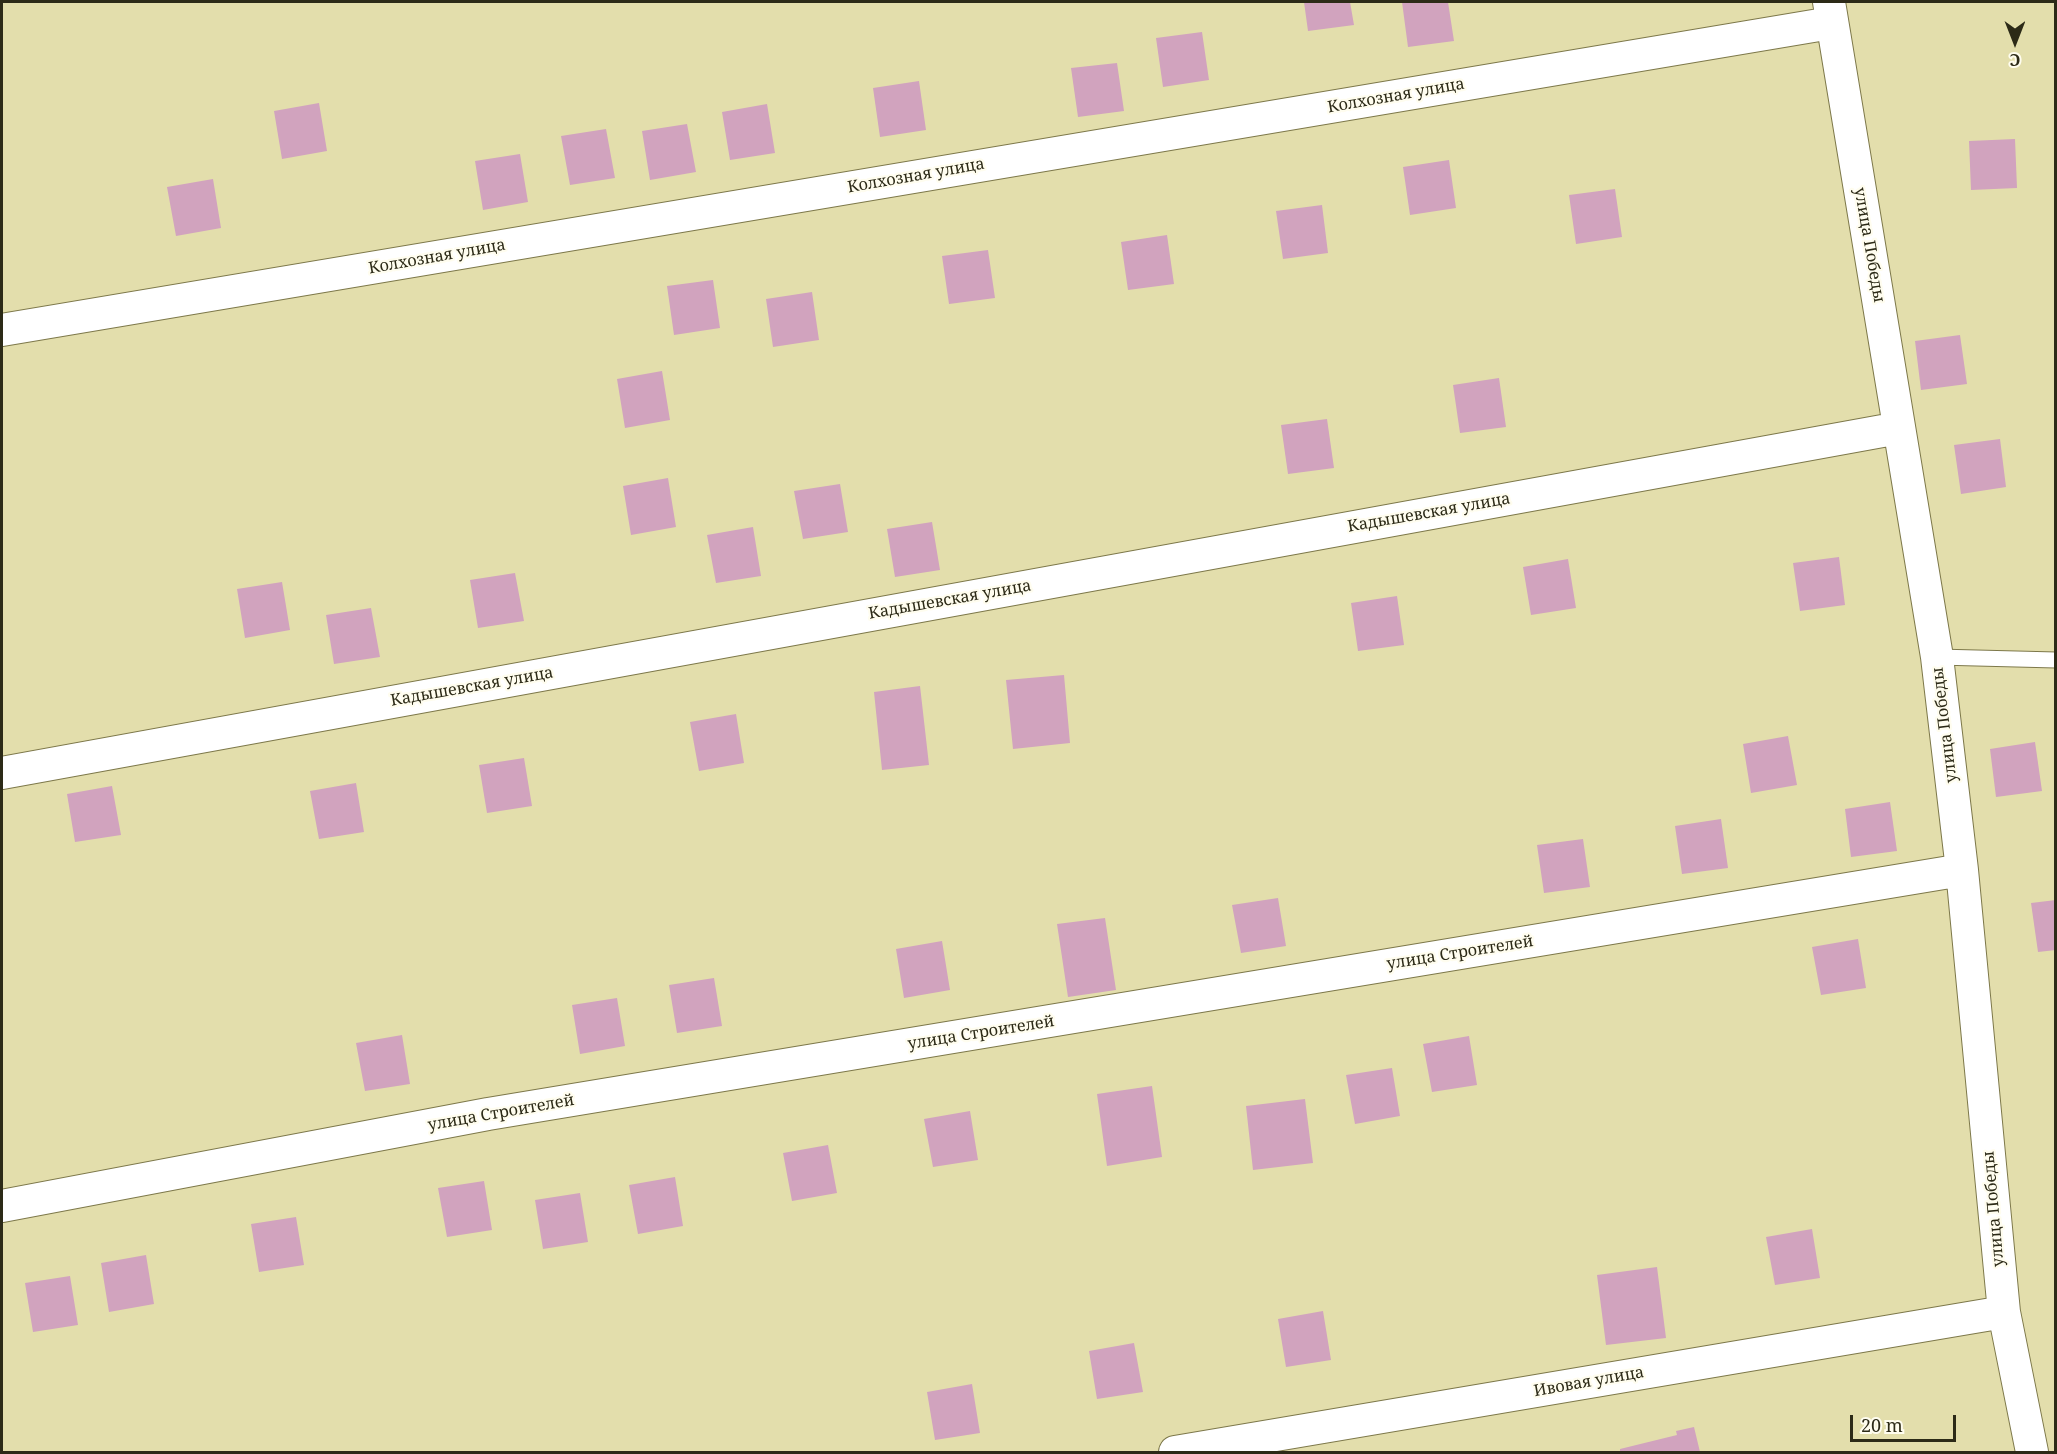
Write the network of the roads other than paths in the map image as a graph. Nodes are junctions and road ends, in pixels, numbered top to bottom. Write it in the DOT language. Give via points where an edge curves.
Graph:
graph roads {
  1 [pos="1830,12"];
  2 [pos="2,330"];
  3 [pos="1899,428"];
  4 [pos="1937,657"];
  5 [pos="2055,660"];
  6 [pos="2,773"];
  7 [pos="1962,870"];
  8 [pos="2,1206"];
  9 [pos="2004,1312"];
  10 [pos="1175,1452"];
  11 [pos="2032,1452"];
  1 -- 2 [label="street, Колхозная улица"];
  1 -- 3 [label="street, улица Победы"];
  3 -- 4 [label="street, улица Победы"];
  3 -- 6 [label="street, Кадышевская улица"];
  4 -- 5 [label="lane"];
  4 -- 7 [label="street, улица Победы"];
  7 -- 8 [label="street, улица Строителей" via="488,1114"];
  7 -- 9 [label="street, улица Победы"];
  9 -- 10 [label="street, Ивовая улица"];
  9 -- 11 [label="street, улица Победы"];
}
